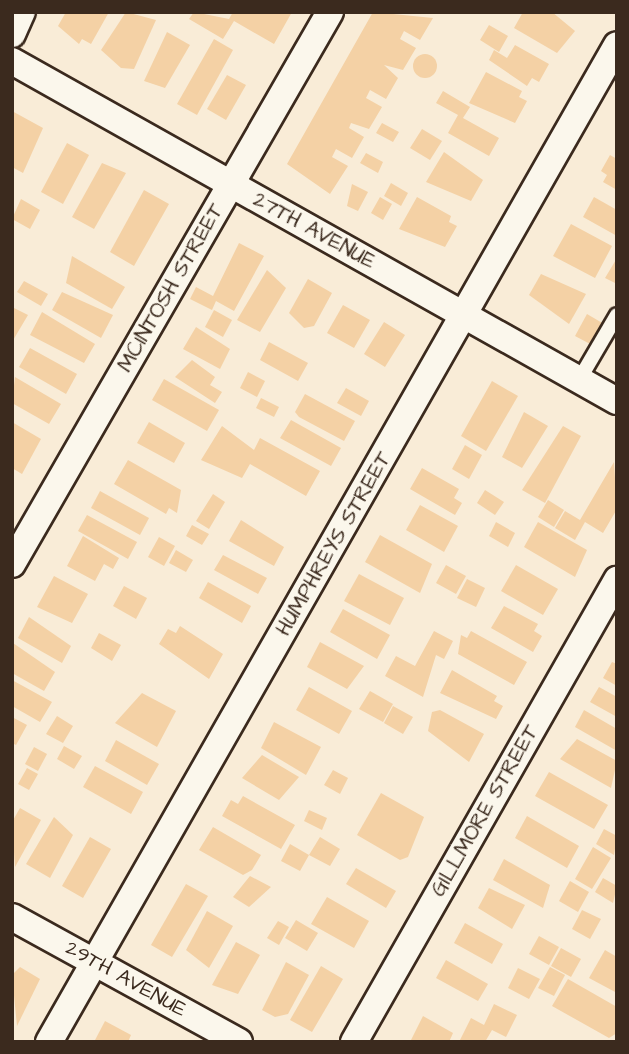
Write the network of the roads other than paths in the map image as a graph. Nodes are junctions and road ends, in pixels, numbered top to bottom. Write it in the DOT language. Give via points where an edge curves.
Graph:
graph roads {
  1 [pos="22,12"];
  2 [pos="330,12"];
  3 [pos="12,34"];
  4 [pos="617,45"];
  5 [pos="12,61"];
  6 [pos="231,184"];
  7 [pos="463,315"];
  8 [pos="617,315"];
  9 [pos="579,380"];
  10 [pos="617,401"];
  11 [pos="12,564"];
  12 [pos="617,580"];
  13 [pos="12,917"];
  14 [pos="96,963"];
  15 [pos="50,1042"];
  16 [pos="239,1042"];
  17 [pos="354,1042"];
  1 -- 3 [label="street"];
  2 -- 6 [label="street, MCINTOSH STREET"];
  4 -- 7 [label="street, HUMPHREYS STREET"];
  5 -- 6 [label="street, 27TH AVENUE"];
  6 -- 7 [label="street, 27TH AVENUE"];
  6 -- 11 [label="street, MCINTOSH STREET"];
  7 -- 9 [label="street, 27TH AVENUE"];
  7 -- 14 [label="street, HUMPHREYS STREET"];
  8 -- 9 [label="lane"];
  9 -- 10 [label="street, 27TH AVENUE"];
  12 -- 17 [label="street, GILLMORE STREET"];
  13 -- 14 [label="street, 29TH AVENUE"];
  14 -- 15 [label="street, HUMPHREYS STREET"];
  14 -- 16 [label="street, 29TH AVENUE"];
}
